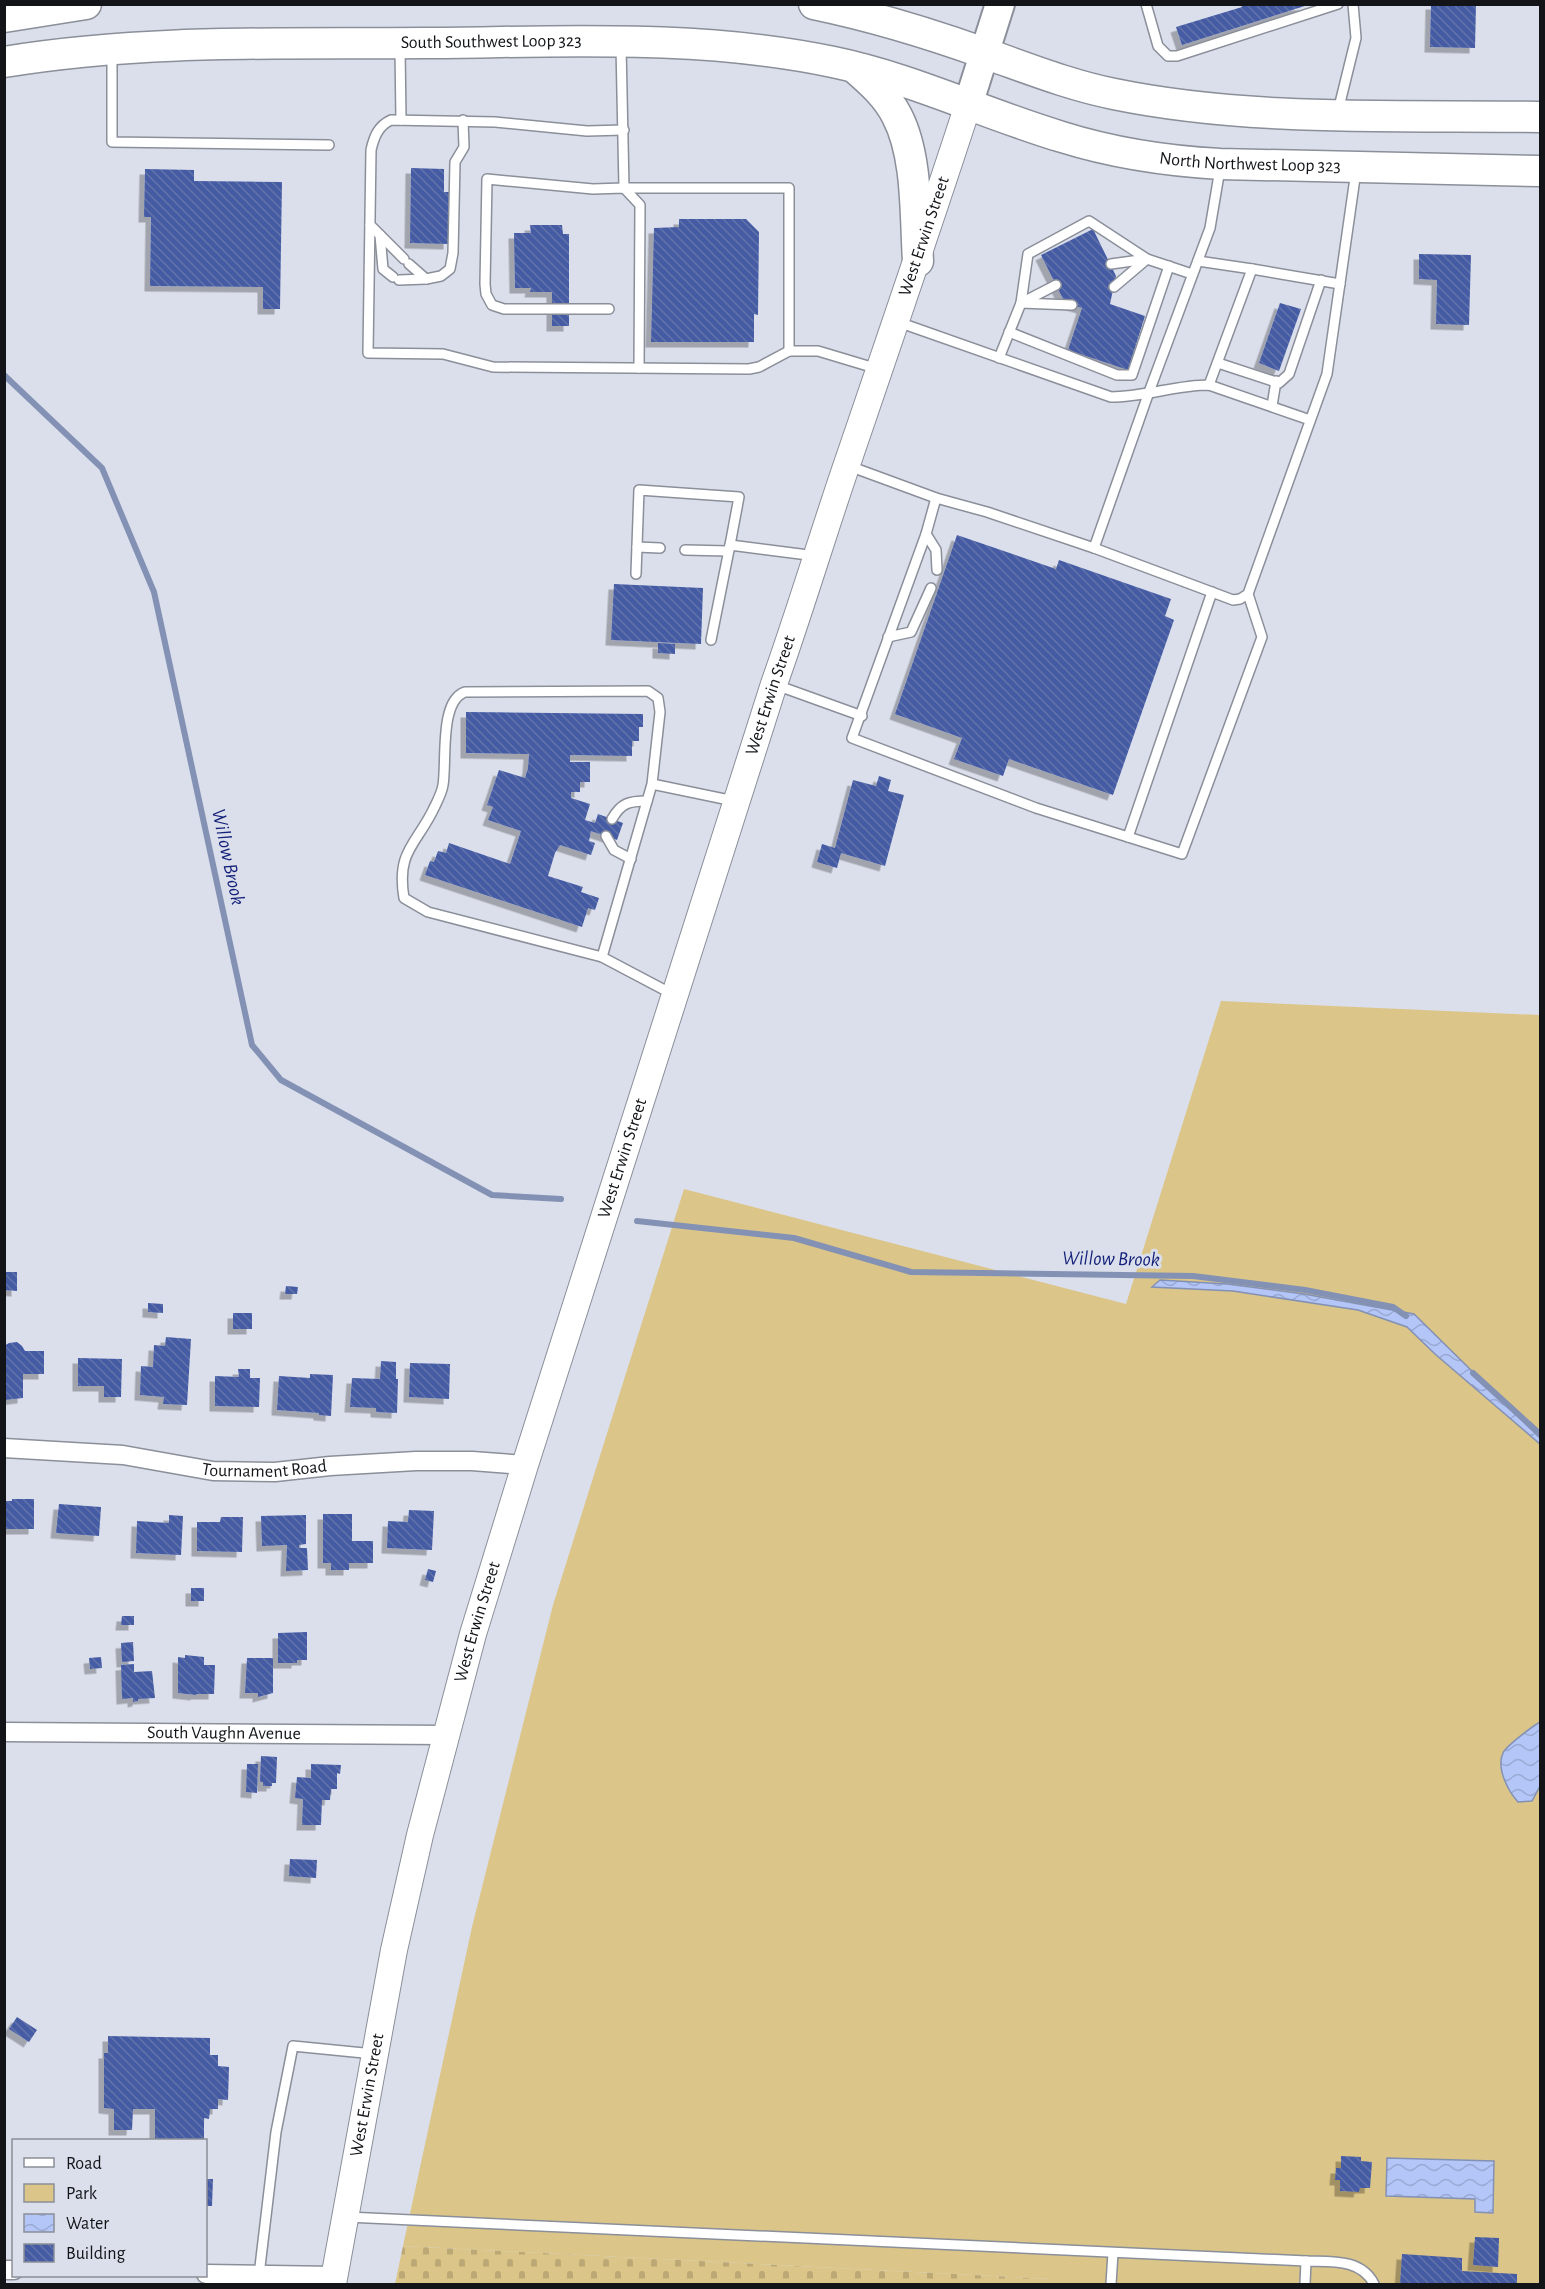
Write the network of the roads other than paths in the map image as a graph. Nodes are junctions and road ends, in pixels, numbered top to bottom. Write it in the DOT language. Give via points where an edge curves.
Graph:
graph roads {
  1 [pos="86,4"];
  2 [pos="814,4"];
  3 [pos="1000,4"];
  4 [pos="1146,4"];
  5 [pos="1338,4"];
  6 [pos="1353,4"];
  7 [pos="4,16"];
  8 [pos="621,42"];
  9 [pos="400,43"];
  10 [pos="112,50"];
  11 [pos="985,53"];
  12 [pos="4,62"];
  13 [pos="852,66"];
  14 [pos="968,105"];
  15 [pos="1337,114"];
  16 [pos="1540,117"];
  17 [pos="401,120"];
  18 [pos="463,120"];
  19 [pos="624,130"];
  20 [pos="329,145"];
  21 [pos="1220,164"];
  22 [pos="1356,168"];
  23 [pos="1540,171"];
  24 [pos="624,188"];
  25 [pos="370,225"];
  26 [pos="380,235"];
  27 [pos="1147,258"];
  28 [pos="918,261"];
  29 [pos="1198,261"];
  30 [pos="1111,264"];
  31 [pos="1169,266"];
  32 [pos="1252,269"];
  33 [pos="1192,274"];
  34 [pos="426,279"];
  35 [pos="1321,280"];
  36 [pos="1340,284"];
  37 [pos="1056,285"];
  38 [pos="1114,287"];
  39 [pos="1021,303"];
  40 [pos="1072,305"];
  41 [pos="609,309"];
  42 [pos="897,322"];
  43 [pos="1010,332"];
  44 [pos="789,351"];
  45 [pos="999,358"];
  46 [pos="1218,363"];
  47 [pos="639,368"];
  48 [pos="881,370"];
  49 [pos="1276,381"];
  50 [pos="1209,385"];
  51 [pos="1149,392"];
  52 [pos="1272,406"];
  53 [pos="1310,420"];
  54 [pos="847,465"];
  55 [pos="936,498"];
  56 [pos="926,534"];
  57 [pos="637,547"];
  58 [pos="660,548"];
  59 [pos="729,548"];
  60 [pos="1094,548"];
  61 [pos="685,550"];
  62 [pos="818,556"];
  63 [pos="937,570"];
  64 [pos="636,574"];
  65 [pos="931,588"];
  66 [pos="1212,592"];
  67 [pos="1248,594"];
  68 [pos="888,638"];
  69 [pos="711,640"];
  70 [pos="774,684"];
  71 [pos="862,716"];
  72 [pos="652,784"];
  73 [pos="647,801"];
  74 [pos="737,802"];
  75 [pos="612,819"];
  76 [pos="606,836"];
  77 [pos="1128,837"];
  78 [pos="631,859"];
  79 [pos="602,957"];
  80 [pos="675,996"];
  81 [pos="4,1448"];
  82 [pos="525,1465"];
  83 [pos="4,1732"];
  84 [pos="446,1734"];
  85 [pos="374,2054"];
  86 [pos="345,2217"];
  87 [pos="1113,2253"];
  88 [pos="1306,2261"];
  89 [pos="207,2274"];
  90 [pos="259,2275"];
  91 [pos="334,2280"];
  92 [pos="1111,2284"];
  93 [pos="1305,2284"];
  94 [pos="1374,2284"];
  1 -- 7 [label="highway"];
  2 -- 11 [label="highway" via="874,17"];
  3 -- 11 [label="main road, West Erwin Street"];
  4 -- 5 [label="lane" via="1158,46 1168,56 1177,56"];
  6 -- 15 [label="lane" via="1356,38"];
  8 -- 9 [label="highway, South Southwest Loop 323"];
  8 -- 13 [label="highway, South Southwest Loop 323" via="738,47"];
  8 -- 19 [label="lane"];
  9 -- 10 [label="highway, South Southwest Loop 323" via="188,45"];
  9 -- 17 [label="lane"];
  10 -- 12 [label="highway, South Southwest Loop 323"];
  10 -- 20 [label="lane" via="112,142"];
  11 -- 14 [label="main road, West Erwin Street"];
  11 -- 15 [label="highway" via="1058,80 1139,99 1236,111"];
  13 -- 14 [label="highway, South Southwest Loop 323"];
  13 -- 28 [label="highway" via="879,89 904,133 912,170"];
  14 -- 21 [label="highway, North Northwest Loop 323" via="1083,143 1159,158"];
  14 -- 28 [label="main road, West Erwin Street"];
  15 -- 16 [label="highway"];
  17 -- 18 [label="lane"];
  17 -- 25 [label="lane" via="384,123 374,138"];
  18 -- 19 [label="lane" via="587,131"];
  18 -- 34 [label="lane" via="464,147 454,162 452,262 446,274"];
  19 -- 24 [label="lane"];
  21 -- 22 [label="highway, North Northwest Loop 323"];
  21 -- 29 [label="lane" via="1210,228"];
  22 -- 23 [label="highway, North Northwest Loop 323"];
  22 -- 36 [label="lane"];
  24 -- 41 [label="lane" via="593,189 487,179 486,294 492,305 504,309"];
  24 -- 44 [label="lane" via="789,188"];
  24 -- 47 [label="lane" via="640,205"];
  25 -- 26 [label="lane"];
  25 -- 47 [label="lane" via="368,353 443,354 494,367"];
  26 -- 34 [label="lane"];
  26 -- 34 [label="lane" via="382,269 396,279"];
  27 -- 30 [label="lane"];
  27 -- 31 [label="lane"];
  27 -- 38 [label="lane"];
  27 -- 39 [label="lane" via="1089,221 1028,254"];
  28 -- 42 [label="main road, West Erwin Street"];
  29 -- 32 [label="lane"];
  29 -- 33 [label="lane"];
  31 -- 33 [label="lane"];
  31 -- 43 [label="lane" via="1132,375 1118,375"];
  32 -- 35 [label="lane"];
  32 -- 46 [label="lane"];
  33 -- 51 [label="lane"];
  35 -- 36 [label="lane"];
  35 -- 49 [label="lane" via="1289,374 1279,383"];
  36 -- 53 [label="lane" via="1327,374"];
  37 -- 39 [label="lane"];
  39 -- 40 [label="lane"];
  39 -- 43 [label="lane"];
  42 -- 45 [label="lane"];
  42 -- 48 [label="main road, West Erwin Street"];
  43 -- 45 [label="lane"];
  44 -- 47 [label="lane" via="759,368"];
  44 -- 48 [label="lane" via="818,351"];
  45 -- 51 [label="lane" via="1111,397"];
  46 -- 49 [label="lane"];
  46 -- 50 [label="lane"];
  48 -- 54 [label="main road, West Erwin Street"];
  49 -- 52 [label="lane"];
  50 -- 51 [label="lane"];
  50 -- 52 [label="lane"];
  51 -- 60 [label="lane"];
  52 -- 53 [label="lane"];
  53 -- 67 [label="lane"];
  54 -- 55 [label="lane"];
  54 -- 62 [label="main road, West Erwin Street"];
  55 -- 56 [label="lane"];
  55 -- 60 [label="lane"];
  56 -- 63 [label="lane" via="936,550"];
  56 -- 68 [label="lane"];
  57 -- 58 [label="lane"];
  57 -- 59 [label="lane" via="639,490 739,497"];
  57 -- 64 [label="lane"];
  59 -- 61 [label="lane"];
  59 -- 62 [label="lane"];
  59 -- 69 [label="lane"];
  60 -- 66 [label="lane"];
  62 -- 70 [label="main road, West Erwin Street"];
  65 -- 68 [label="lane" via="911,632"];
  66 -- 67 [label="lane" via="1233,600"];
  66 -- 77 [label="lane"];
  67 -- 77 [label="lane" via="1262,637 1182,854"];
  68 -- 71 [label="lane"];
  70 -- 71 [label="lane"];
  70 -- 74 [label="main road, West Erwin Street"];
  71 -- 77 [label="lane" via="852,738 1036,808"];
  72 -- 73 [label="lane"];
  72 -- 74 [label="lane"];
  72 -- 79 [label="lane" via="660,712 658,698 648,692 465,692 458,695 449,709 443,788 403,863 404,898 414,906"];
  73 -- 75 [label="lane" via="629,801 619,807"];
  73 -- 78 [label="lane"];
  74 -- 80 [label="main road, West Erwin Street"];
  76 -- 78 [label="lane" via="614,850"];
  78 -- 79 [label="lane"];
  79 -- 80 [label="lane"];
  80 -- 82 [label="main road, West Erwin Street"];
  81 -- 82 [label="street, Tournament Road" via="123,1455 213,1471 274,1472 416,1461"];
  82 -- 84 [label="main road, West Erwin Street"];
  83 -- 84 [label="street, South Vaughn Avenue"];
  84 -- 85 [label="main road, West Erwin Street" via="405,1900"];
  85 -- 86 [label="main road, West Erwin Street"];
  85 -- 90 [label="lane" via="293,2046 276,2132"];
  86 -- 87 [label="lane"];
  86 -- 91 [label="main road, West Erwin Street"];
  87 -- 88 [label="lane"];
  87 -- 92 [label="lane"];
  88 -- 93 [label="lane"];
  88 -- 94 [label="lane" via="1350,2263"];
  89 -- 90 [label="street"];
  90 -- 91 [label="street"];
}
